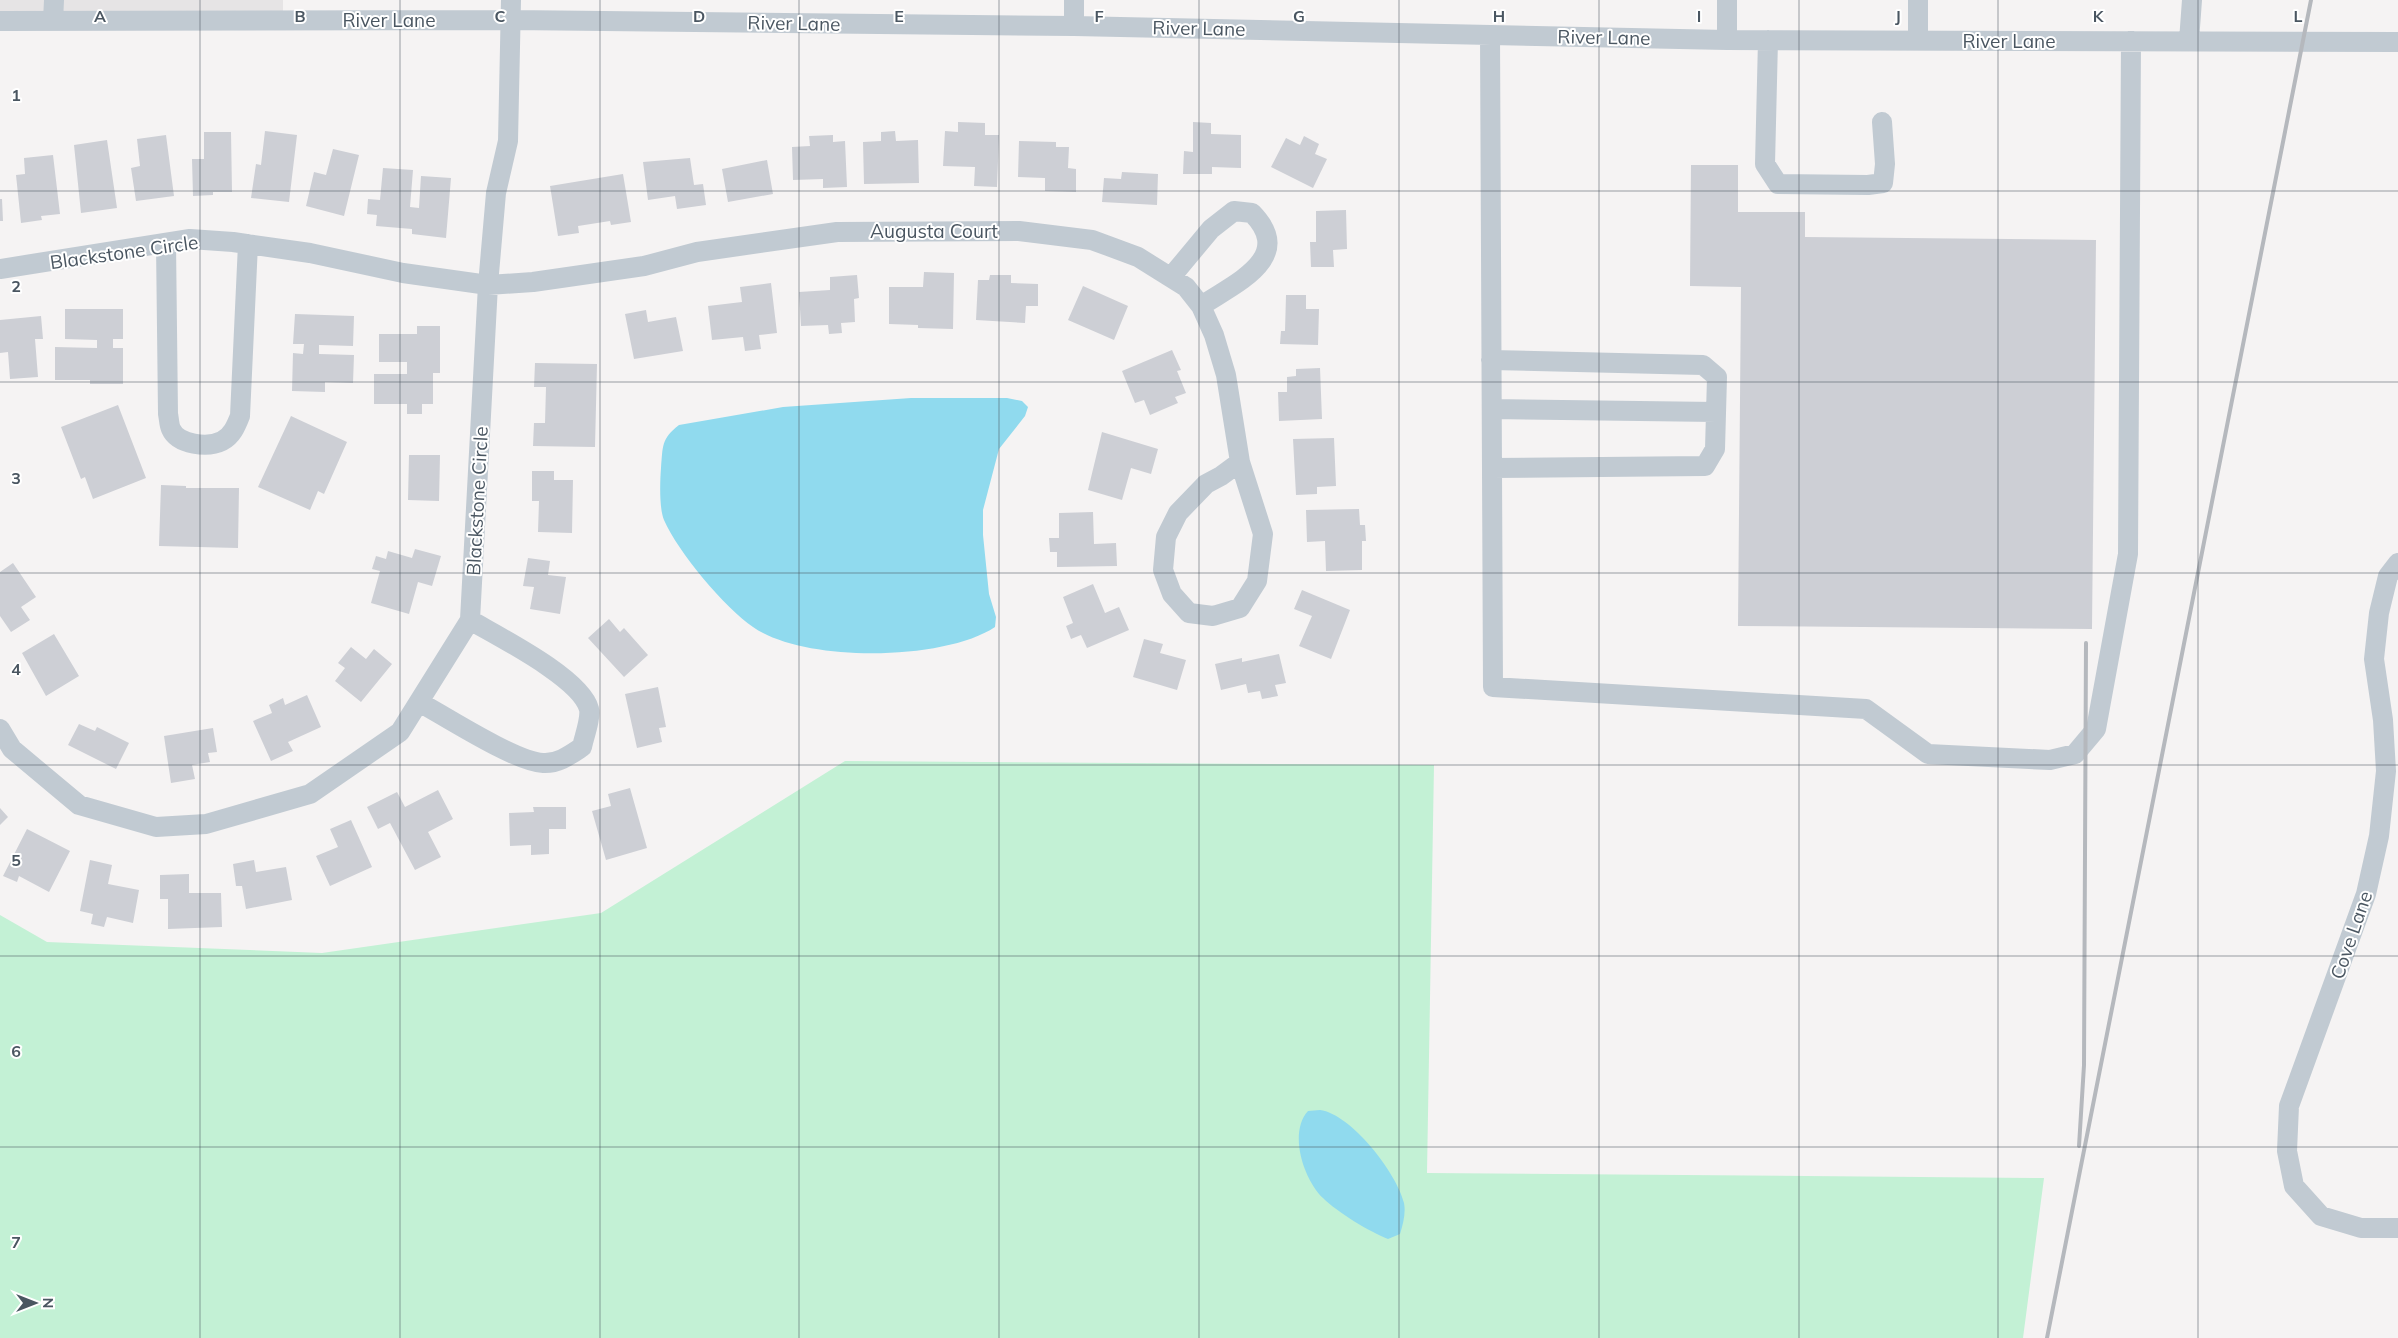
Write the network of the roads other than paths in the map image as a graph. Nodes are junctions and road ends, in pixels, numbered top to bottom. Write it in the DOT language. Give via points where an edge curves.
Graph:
graph roads {
  1 [pos="54,0"];
  2 [pos="511,0"];
  3 [pos="1074,0"];
  4 [pos="1727,0"];
  5 [pos="1918,0"];
  6 [pos="2192,0"];
  7 [pos="511,20"];
  8 [pos="0,21"];
  9 [pos="54,21"];
  10 [pos="1074,26"];
  11 [pos="1490,35"];
  12 [pos="1727,40"];
  13 [pos="1768,40"];
  14 [pos="1918,40"];
  15 [pos="2131,41"];
  16 [pos="2189,41"];
  17 [pos="2398,42"];
  18 [pos="1882,122"];
  19 [pos="166,242"];
  20 [pos="248,244"];
  21 [pos="0,269"];
  22 [pos="1171,277"];
  23 [pos="488,285"];
  24 [pos="1202,306"];
  25 [pos="1491,360"];
  26 [pos="1492,409"];
  27 [pos="1716,412"];
  28 [pos="1240,462"];
  29 [pos="1492,468"];
  30 [pos="2398,563"];
  31 [pos="470,620"];
  32 [pos="418,702"];
  33 [pos="0,729"];
  34 [pos="2398,1228"];
  1 -- 9 [label="street"];
  2 -- 7 [label="street"];
  3 -- 10 [label="street"];
  4 -- 12 [label="street"];
  5 -- 14 [label="street"];
  6 -- 16 [label="street"];
  7 -- 9 [label="street, River Lane"];
  7 -- 10 [label="street, River Lane"];
  7 -- 23 [label="street" via="508,141 496,193"];
  8 -- 9 [label="street, River Lane"];
  10 -- 11 [label="street, River Lane"];
  11 -- 12 [label="street, River Lane"];
  11 -- 25 [label="street"];
  12 -- 13 [label="street, River Lane"];
  13 -- 14 [label="street, River Lane"];
  13 -- 18 [label="street" via="1765,164 1778,184 1882,183 1885,164"];
  14 -- 15 [label="street, River Lane"];
  15 -- 16 [label="street, River Lane"];
  15 -- 29 [label="street" via="2128,554 2096,729 2075,754 2050,760 1928,754 1866,709 1493,688"];
  16 -- 17 [label="street, River Lane"];
  19 -- 20 [label="street, Blackstone Circle" via="190,240"];
  19 -- 20 [label="street" via="169,422 171,430 184,442 203,445 221,442 234,430 240,416"];
  19 -- 21 [label="street, Blackstone Circle"];
  20 -- 23 [label="street, Blackstone Circle"];
  22 -- 23 [label="street, Augusta Court" via="1138,257 1092,240 1019,231 846,232 697,252 644,266"];
  22 -- 24 [label="street, Augusta Court" via="1186,287"];
  22 -- 24 [label="street" via="1211,228 1234,211 1252,213 1264,225 1269,246 1259,266"];
  23 -- 31 [label="street, Blackstone Circle"];
  24 -- 28 [label="street, Augusta Court" via="1226,375"];
  25 -- 26 [label="street"];
  25 -- 27 [label="street" via="1703,365 1717,377"];
  26 -- 27 [label="street"];
  26 -- 29 [label="street"];
  27 -- 29 [label="street" via="1716,449 1705,466"];
  28 -- 28 [label="street, Augusta Court" via="1206,484 1178,513 1166,537 1163,570 1172,594 1189,613 1213,616 1240,608 1257,581 1262,534"];
  30 -- 34 [label="street, Cove Lane" via="2388,576 2379,614 2374,659 2383,720 2386,772 2379,836 2366,894 2289,1106 2287,1151 2294,1186 2321,1216 2361,1228"];
  31 -- 32 [label="street, Blackstone Circle"];
  31 -- 32 [label="street" via="567,679 583,697 589,711 582,747 563,759 543,763 516,755"];
  32 -- 33 [label="street, Blackstone Circle" via="400,732 310,794 206,824 166,827 156,827 79,804 12,749"];
}
